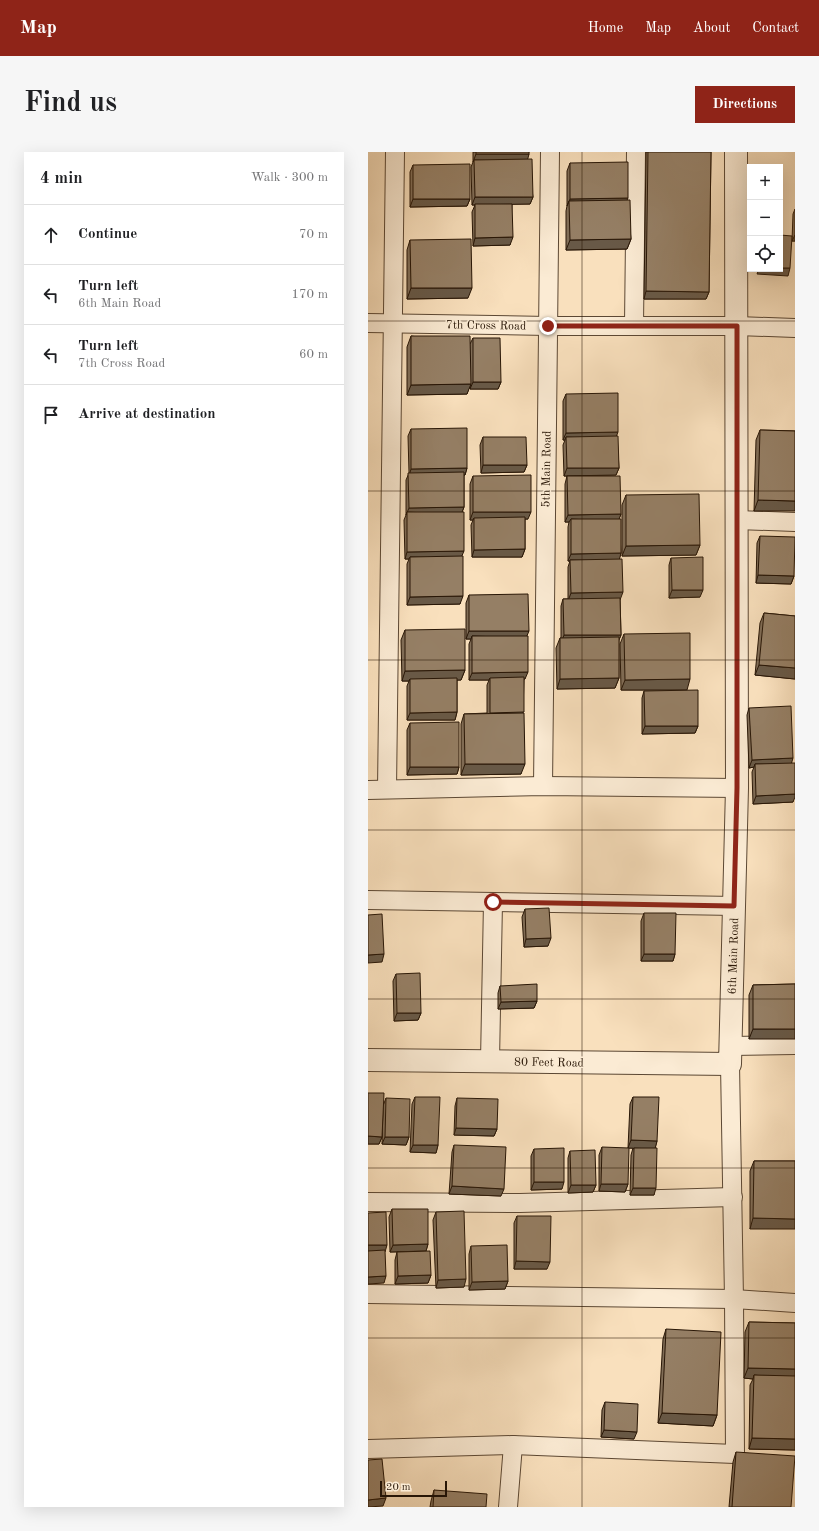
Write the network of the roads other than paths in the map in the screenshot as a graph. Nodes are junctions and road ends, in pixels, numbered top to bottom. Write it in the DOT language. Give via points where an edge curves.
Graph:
graph roads {
  1 [pos="395,152"];
  2 [pos="550,152"];
  3 [pos="636,152"];
  4 [pos="736,152"];
  5 [pos="368,323"];
  6 [pos="393,323"];
  7 [pos="634,325"];
  8 [pos="548,326"];
  9 [pos="737,326"];
  10 [pos="795,328"];
  11 [pos="737,520"];
  12 [pos="795,522"];
  13 [pos="543,786"];
  14 [pos="737,788"];
  15 [pos="387,789"];
  16 [pos="368,790"];
  17 [pos="368,900"];
  18 [pos="493,902"];
  19 [pos="734,906"];
  20 [pos="795,1045"];
  21 [pos="730,1055"];
  22 [pos="368,1060"];
  23 [pos="490,1061"];
  24 [pos="732,1197"];
  25 [pos="368,1202"];
  26 [pos="368,1294"];
  27 [pos="734,1299"];
  28 [pos="795,1303"];
  29 [pos="513,1445"];
  30 [pos="368,1449"];
  31 [pos="508,1507"];
  1 -- 6 [label="street"];
  2 -- 8 [label="street, 5th Main Road"];
  3 -- 7 [label="street"];
  4 -- 9 [label="street, 6th Main Road"];
  5 -- 6 [label="street, 7th Cross Road"];
  6 -- 8 [label="street, 7th Cross Road"];
  6 -- 15 [label="street"];
  7 -- 8 [label="street, 7th Cross Road"];
  7 -- 9 [label="street, 7th Cross Road"];
  8 -- 13 [label="street, 5th Main Road"];
  9 -- 10 [label="street, 7th Cross Road"];
  9 -- 11 [label="street, 6th Main Road"];
  11 -- 12 [label="street"];
  11 -- 14 [label="street, 6th Main Road"];
  13 -- 14 [label="street"];
  13 -- 15 [label="street"];
  14 -- 19 [label="street, 6th Main Road"];
  15 -- 16 [label="street"];
  17 -- 18 [label="street"];
  18 -- 19 [label="street"];
  18 -- 23 [label="street"];
  19 -- 21 [label="street, 6th Main Road"];
  20 -- 21 [label="street"];
  21 -- 23 [label="street, 80 Feet Road"];
  21 -- 24 [label="street"];
  22 -- 23 [label="street, 80 Feet Road"];
  24 -- 25 [label="street" via="520,1202"];
  24 -- 27 [label="street"];
  26 -- 27 [label="street"];
  27 -- 28 [label="street"];
  27 -- 29 [label="street" via="742,1454"];
  29 -- 30 [label="street"];
  29 -- 31 [label="street"];
}
